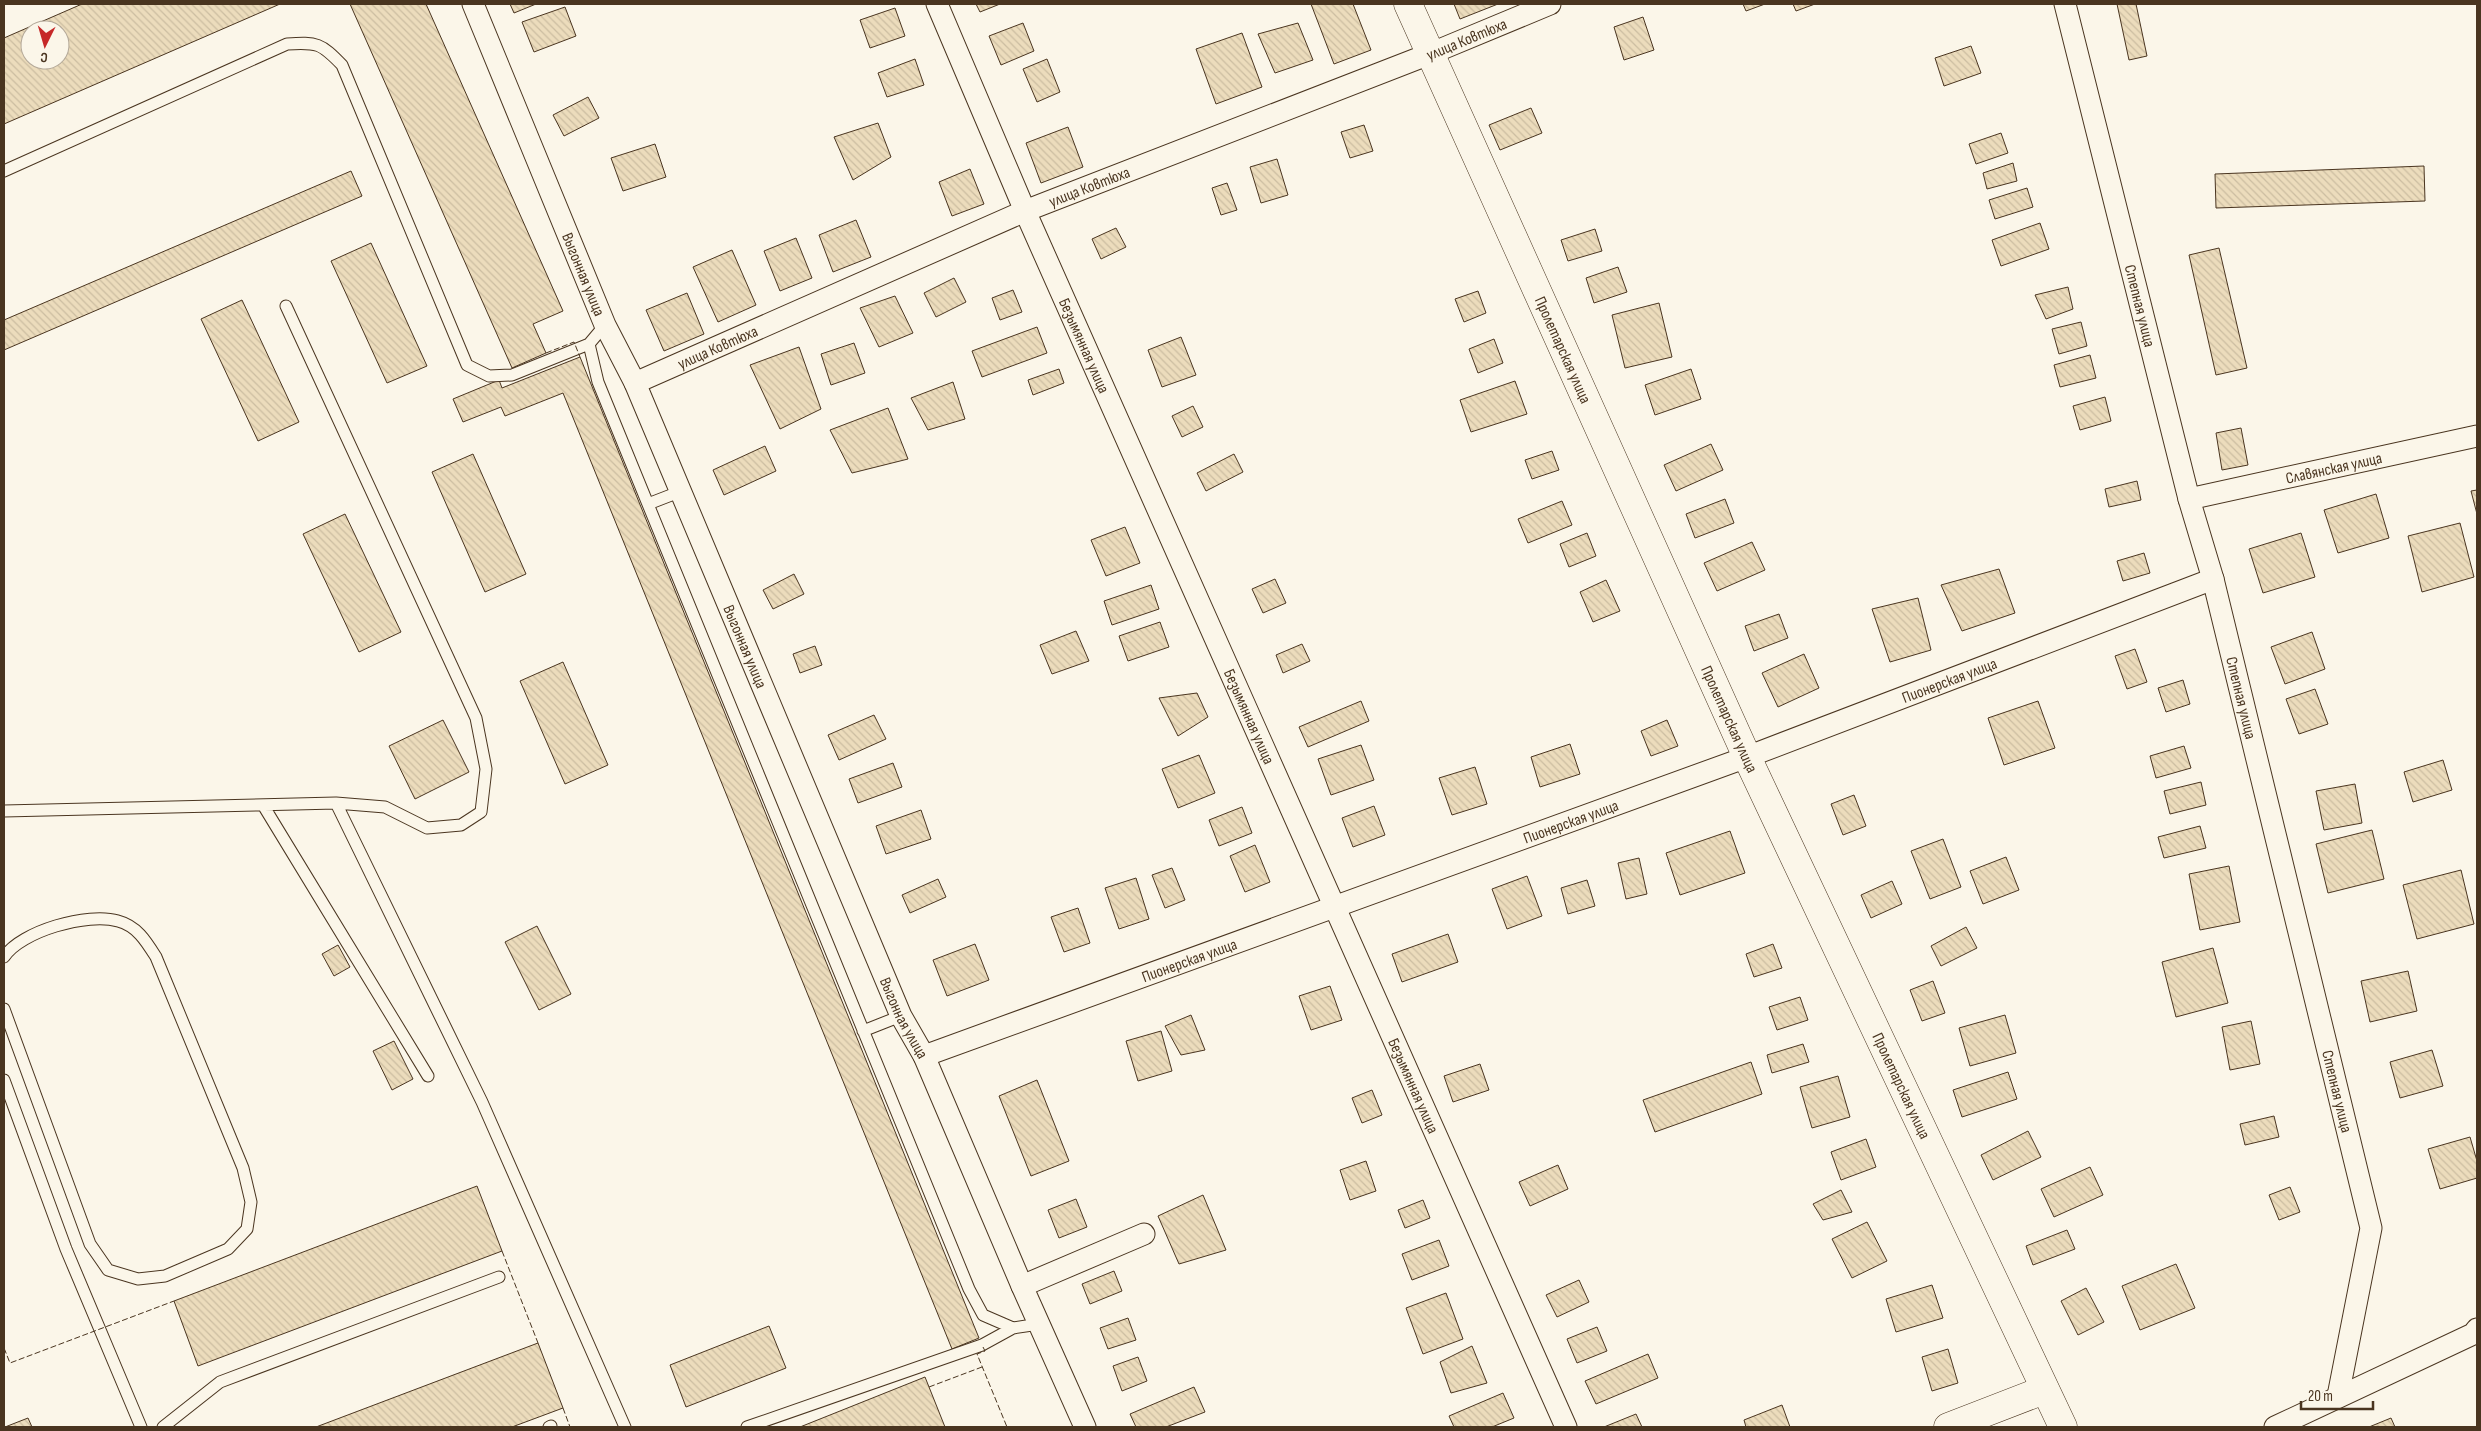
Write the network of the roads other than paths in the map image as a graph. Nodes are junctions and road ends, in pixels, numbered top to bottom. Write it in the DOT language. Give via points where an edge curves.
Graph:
graph roads {
  1 [pos="473,4"];
  2 [pos="937,4"];
  3 [pos="1408,4"];
  4 [pos="1550,4"];
  5 [pos="2065,4"];
  6 [pos="1432,53"];
  7 [pos="4,171"];
  8 [pos="1025,211"];
  9 [pos="286,306"];
  10 [pos="606,324"];
  11 [pos="589,344"];
  12 [pos="635,383"];
  13 [pos="2477,436"];
  14 [pos="679,492"];
  15 [pos="2189,499"];
  16 [pos="648,504"];
  17 [pos="2213,579"];
  18 [pos="1747,757"];
  19 [pos="336,803"];
  20 [pos="263,805"];
  21 [pos="4,811"];
  22 [pos="1335,908"];
  23 [pos="4,957"];
  24 [pos="4,1009"];
  25 [pos="901,1016"];
  26 [pos="863,1031"];
  27 [pos="924,1056"];
  28 [pos="428,1076"];
  29 [pos="4,1080"];
  30 [pos="1144,1234"];
  31 [pos="499,1277"];
  32 [pos="1022,1286"];
  33 [pos="1039,1324"];
  34 [pos="1013,1328"];
  35 [pos="2476,1338"];
  36 [pos="2044,1390"];
  37 [pos="2338,1396"];
  38 [pos="141,1427"];
  39 [pos="163,1427"];
  40 [pos="625,1427"];
  41 [pos="747,1427"];
  42 [pos="1085,1427"];
  43 [pos="1566,1427"];
  44 [pos="1948,1427"];
  45 [pos="2063,1427"];
  46 [pos="2275,1427"];
  1 -- 10 [label="street, Выгонная улица"];
  2 -- 8 [label="street, Безымянная улица"];
  3 -- 6 [label="street, Пролетарская улица"];
  4 -- 6 [label="street, улица Ковтюха"];
  5 -- 15 [label="street, Степная улица"];
  6 -- 8 [label="street, улица Ковтюха"];
  6 -- 18 [label="street, Пролетарская улица"];
  7 -- 11 [label="lane" via="287,44 308,43 325,47 342,65 467,365 489,376 512,375"];
  8 -- 12 [label="street, улица Ковтюха"];
  8 -- 22 [label="street, Безымянная улица"];
  9 -- 19 [label="lane" via="476,718 486,769 480,812 461,825 426,828 385,807"];
  10 -- 11 [label="lane"];
  10 -- 12 [label="street, Выгонная улица"];
  11 -- 16 [label="lane" via="598,382"];
  12 -- 14 [label="street, Выгонная улица"];
  13 -- 15 [label="street, Славянская улица"];
  14 -- 16 [label="lane"];
  14 -- 25 [label="street, Выгонная улица"];
  15 -- 17 [label="street, Степная улица"];
  16 -- 26 [label="lane"];
  17 -- 18 [label="street, Пионерская улица"];
  17 -- 37 [label="street, Степная улица" via="2371,1228"];
  18 -- 22 [label="street, Пионерская улица"];
  18 -- 36 [label="street, Пролетарская улица"];
  19 -- 20 [label="lane"];
  19 -- 40 [label="lane" via="482,1102"];
  20 -- 21 [label="lane"];
  20 -- 28 [label="lane"];
  22 -- 27 [label="street, Пионерская улица"];
  22 -- 43 [label="street, Безымянная улица"];
  23 -- 24 [label="lane" via="8,950 32,935 88,918 118,921 142,934 156,957 243,1168 251,1202 247,1229 228,1249 165,1276 138,1279 108,1270 90,1244"];
  25 -- 26 [label="lane"];
  25 -- 27 [label="street, Выгонная улица"];
  26 -- 34 [label="lane" via="969,1289 983,1315"];
  27 -- 32 [label="street, Выгонная улица"];
  29 -- 38 [label="lane" via="66,1249"];
  30 -- 32 [label="street"];
  31 -- 39 [label="lane" via="220,1382"];
  32 -- 33 [label="street, Выгонная улица"];
  33 -- 34 [label="lane"];
  33 -- 42 [label="street, Выгонная улица"];
  34 -- 41 [label="lane" via="982,1345"];
  35 -- 37 [label="street"];
  36 -- 44 [label="street"];
  36 -- 45 [label="street, Пролетарская улица"];
  37 -- 46 [label="street"];
}
